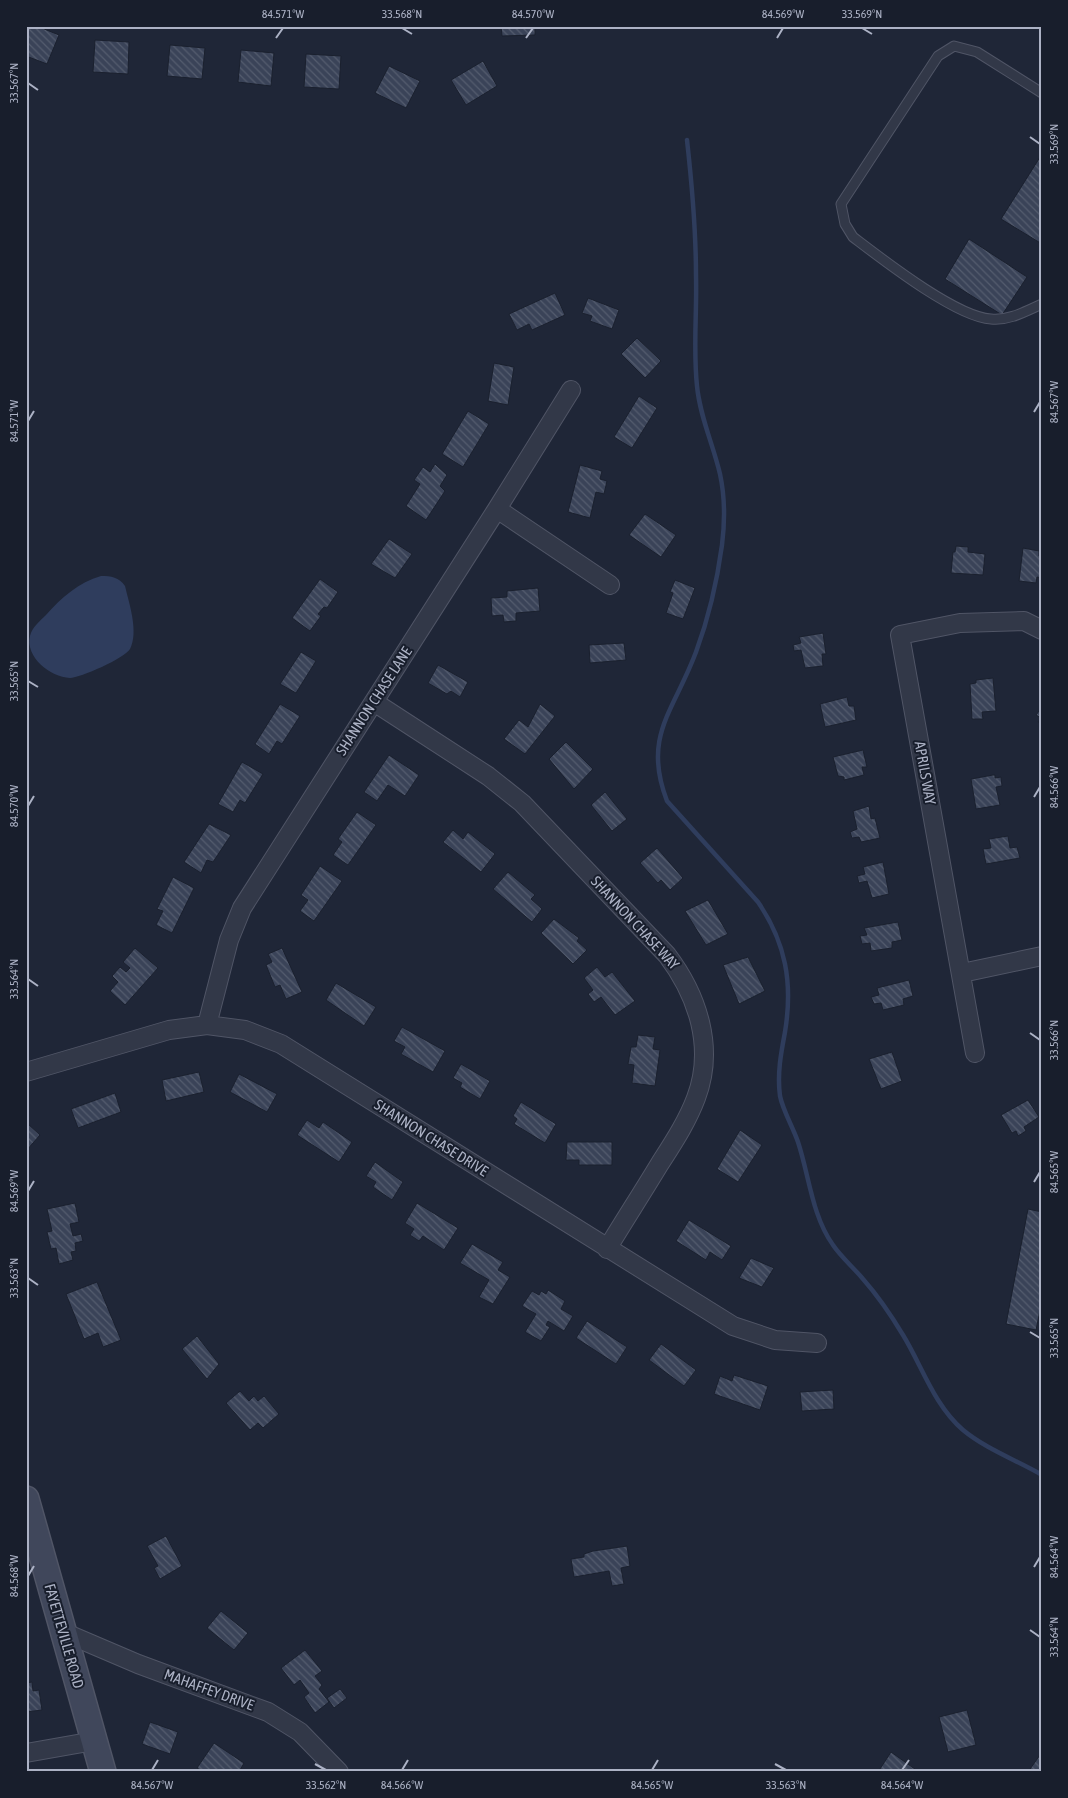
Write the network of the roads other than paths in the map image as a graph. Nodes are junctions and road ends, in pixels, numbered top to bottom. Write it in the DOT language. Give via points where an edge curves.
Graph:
graph roads {
  1 [pos="1042,93"];
  2 [pos="1042,304"];
  3 [pos="571,390"];
  4 [pos="497,509"];
  5 [pos="610,585"];
  6 [pos="1042,630"];
  7 [pos="374,702"];
  8 [pos="1042,956"];
  9 [pos="962,973"];
  10 [pos="208,1025"];
  11 [pos="974,1053"];
  12 [pos="26,1072"];
  13 [pos="607,1249"];
  14 [pos="817,1343"];
  15 [pos="26,1499"];
  16 [pos="63,1632"];
  17 [pos="94,1741"];
  18 [pos="26,1753"];
  19 [pos="103,1772"];
  20 [pos="339,1772"];
  1 -- 2 [label="lane" via="977,52 954,46 938,56 841,204 845,224 852,237 938,296 973,315 991,320 1015,316"];
  3 -- 4 [label="street, SHANNON CHASE LANE"];
  4 -- 5 [label="street"];
  4 -- 7 [label="street, SHANNON CHASE LANE"];
  6 -- 9 [label="street, APRILS WAY" via="1024,621 960,623 900,635"];
  7 -- 10 [label="street, SHANNON CHASE LANE" via="242,908 229,940"];
  7 -- 13 [label="street, SHANNON CHASE WAY" via="488,776 522,803 667,955 692,993 704,1044 696,1097 683,1127"];
  8 -- 9 [label="street"];
  9 -- 11 [label="street, APRILS WAY"];
  10 -- 12 [label="street, SHANNON CHASE DRIVE" via="169,1030"];
  10 -- 13 [label="street, SHANNON CHASE DRIVE" via="245,1030 281,1044"];
  13 -- 14 [label="street, SHANNON CHASE DRIVE" via="733,1326 776,1340"];
  15 -- 16 [label="street, FAYETTEVILLE ROAD"];
  16 -- 17 [label="street, FAYETTEVILLE ROAD"];
  16 -- 20 [label="street, MAHAFFEY DRIVE" via="138,1664 268,1712 300,1732"];
  17 -- 18 [label="street"];
  17 -- 19 [label="street, FAYETTEVILLE ROAD"];
}
